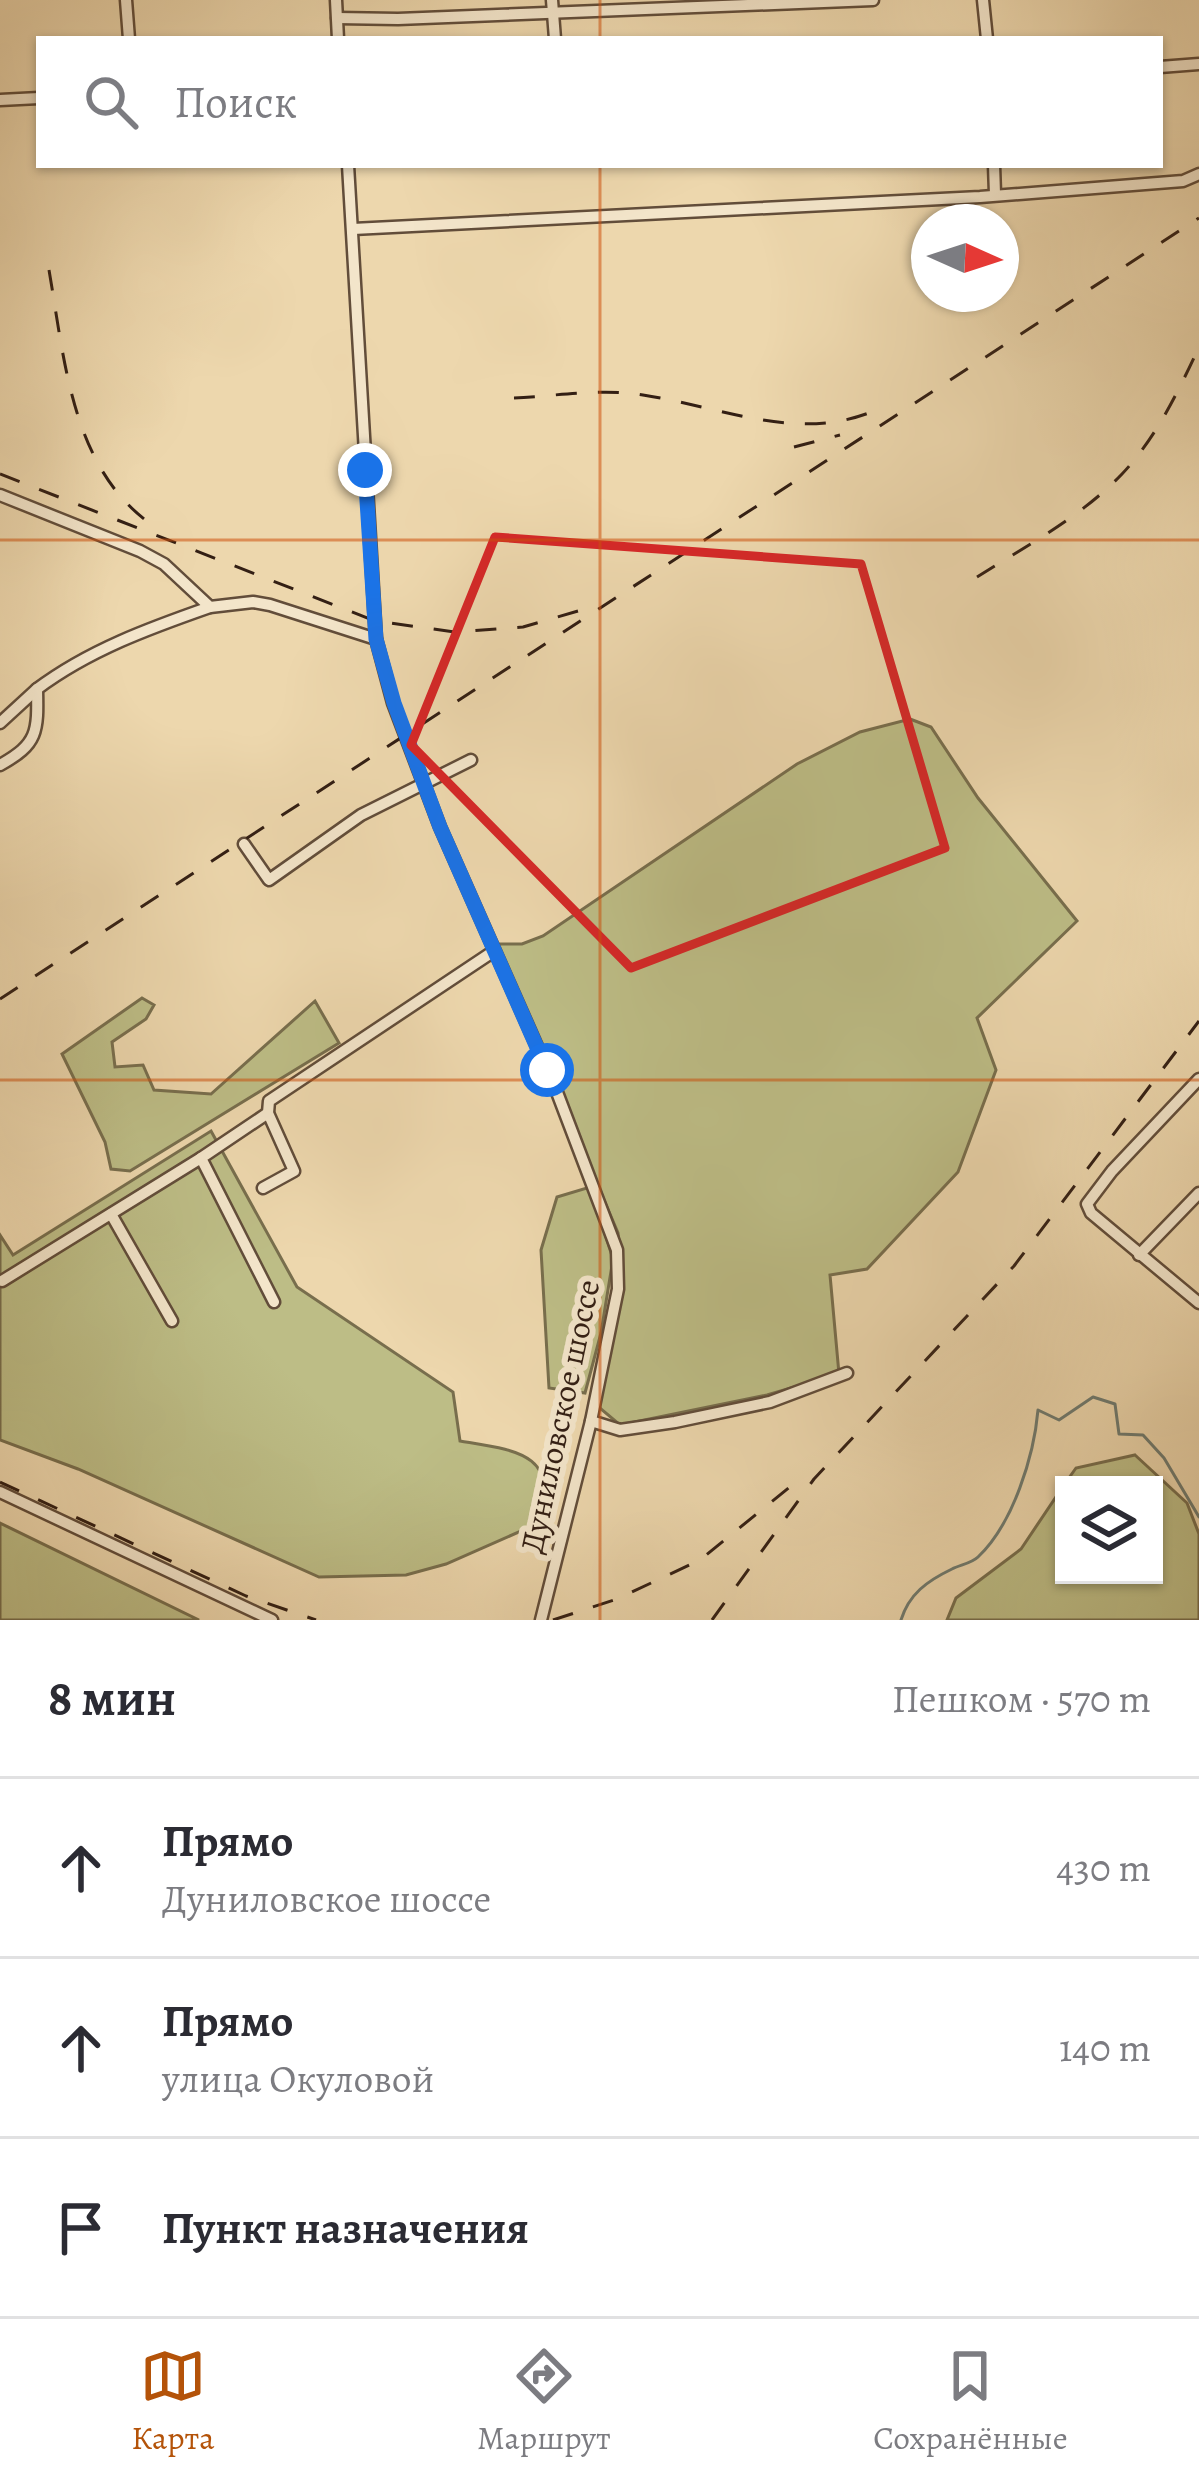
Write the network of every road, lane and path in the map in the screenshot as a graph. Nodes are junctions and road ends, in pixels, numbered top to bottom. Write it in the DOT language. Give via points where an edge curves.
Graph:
graph roads {
  1 [pos="125,0"];
  2 [pos="336,0"];
  3 [pos="873,0"];
  4 [pos="983,0"];
  5 [pos="553,5"];
  6 [pos="337,17"];
  7 [pos="129,36"];
  8 [pos="338,36"];
  9 [pos="555,36"];
  10 [pos="987,36"];
  11 [pos="1199,64"];
  12 [pos="1163,67"];
  13 [pos="36,98"];
  14 [pos="0,100"];
  15 [pos="348,168"];
  16 [pos="994,168"];
  17 [pos="1199,174"];
  18 [pos="995,194"];
  19 [pos="353,229"];
  20 [pos="0,495"];
  21 [pos="211,607"];
  22 [pos="376,639"];
  23 [pos="37,689"];
  24 [pos="0,722"];
  25 [pos="472,760"];
  26 [pos="0,765"];
  27 [pos="424,785"];
  28 [pos="244,844"];
  29 [pos="494,951"];
  30 [pos="1199,1079"];
  31 [pos="268,1113"];
  32 [pos="201,1158"];
  33 [pos="263,1188"];
  34 [pos="1199,1193"];
  35 [pos="111,1214"];
  36 [pos="1139,1255"];
  37 [pos="2,1281"];
  38 [pos="1198,1301"];
  39 [pos="274,1302"];
  40 [pos="172,1321"];
  41 [pos="847,1373"];
  42 [pos="591,1421"];
  43 [pos="0,1492"];
  44 [pos="272,1620"];
  45 [pos="542,1620"];
  1 -- 7 [label="street"];
  2 -- 6 [label="street"];
  3 -- 5 [label="street"];
  4 -- 10 [label="street"];
  5 -- 6 [label="street"];
  5 -- 9 [label="street"];
  6 -- 8 [label="street"];
  11 -- 12 [label="street"];
  13 -- 14 [label="street"];
  15 -- 19 [label="street, Дуниловское шоссе"];
  16 -- 18 [label="street"];
  17 -- 18 [label="street"];
  18 -- 19 [label="street"];
  19 -- 22 [label="street, Дуниловское шоссе"];
  20 -- 21 [label="street" via="140,550"];
  21 -- 22 [label="street" via="270,605"];
  21 -- 23 [label="street" via="98,652"];
  22 -- 27 [label="street, Дуниловское шоссе"];
  23 -- 24 [label="street"];
  23 -- 26 [label="street" via="34,740"];
  25 -- 27 [label="street"];
  27 -- 28 [label="street" via="361,815 269,880"];
  27 -- 29 [label="street, Дуниловское шоссе"];
  29 -- 31 [label="street" via="268,1101"];
  29 -- 42 [label="street, Дуниловское шоссе" via="617,1250 618,1288"];
  30 -- 36 [label="street" via="1087,1204"];
  31 -- 32 [label="street"];
  31 -- 33 [label="street" via="294,1171"];
  32 -- 35 [label="street"];
  32 -- 39 [label="street"];
  34 -- 36 [label="street"];
  35 -- 37 [label="street"];
  35 -- 40 [label="street"];
  36 -- 38 [label="street"];
  41 -- 42 [label="street" via="770,1402 675,1422 620,1430"];
  42 -- 45 [label="street, Дуниловское шоссе"];
  43 -- 44 [label="street"];
}
